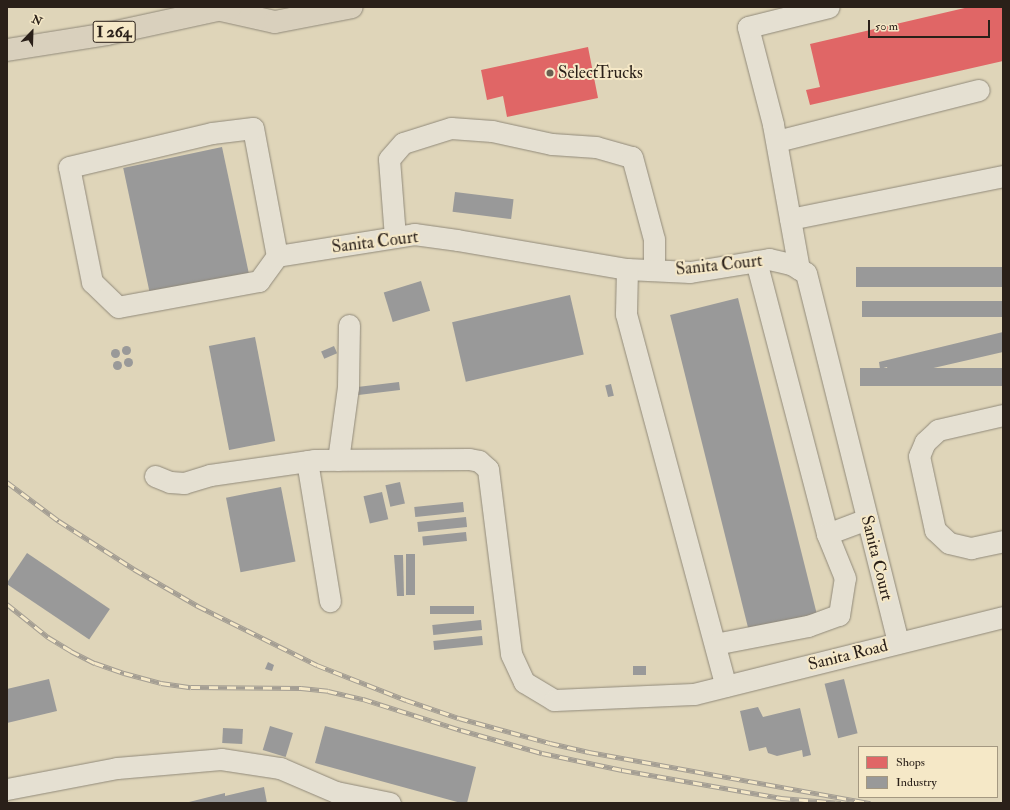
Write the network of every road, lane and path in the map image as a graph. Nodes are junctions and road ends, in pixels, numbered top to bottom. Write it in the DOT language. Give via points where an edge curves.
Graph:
graph roads {
  1 [pos="352,7"];
  2 [pos="829,7"];
  3 [pos="226,9"];
  4 [pos="7,50"];
  5 [pos="979,90"];
  6 [pos="776,141"];
  7 [pos="1003,176"];
  8 [pos="790,220"];
  9 [pos="395,237"];
  10 [pos="277,256"];
  11 [pos="756,261"];
  12 [pos="626,269"];
  13 [pos="799,269"];
  14 [pos="654,270"];
  15 [pos="349,325"];
  16 [pos="1003,415"];
  17 [pos="338,460"];
  18 [pos="307,461"];
  19 [pos="155,476"];
  20 [pos="867,519"];
  21 [pos="827,534"];
  22 [pos="1003,541"];
  23 [pos="330,601"];
  24 [pos="1003,617"];
  25 [pos="898,643"];
  26 [pos="714,644"];
  27 [pos="726,686"];
  28 [pos="7,789"];
  29 [pos="390,803"];
  1 -- 3 [label="highway" via="275,22"];
  2 -- 6 [label="street" via="748,27"];
  3 -- 4 [label="highway, I 264" via="107,34"];
  5 -- 6 [label="street"];
  6 -- 8 [label="street"];
  7 -- 8 [label="street"];
  8 -- 13 [label="street"];
  9 -- 10 [label="street, Sanita Court"];
  9 -- 12 [label="street, Sanita Court" via="414,234"];
  9 -- 14 [label="street" via="389,159 403,143 451,128 492,131 552,144 596,148 632,157 654,239"];
  10 -- 10 [label="street" via="259,281 118,307 92,282 68,167 212,133 253,128"];
  11 -- 13 [label="street, Sanita Court" via="769,259 791,264"];
  11 -- 14 [label="street, Sanita Court" via="690,272"];
  11 -- 21 [label="street"];
  12 -- 14 [label="street, Sanita Court"];
  12 -- 26 [label="street" via="626,314"];
  13 -- 20 [label="street, Sanita Court" via="806,273"];
  15 -- 17 [label="street" via="348,387"];
  16 -- 22 [label="street" via="938,430 925,442 919,456 935,530 949,543 972,548"];
  17 -- 18 [label="street"];
  17 -- 27 [label="street, Sanita Road" via="469,459 485,465 488,469 511,654 519,675 534,689 554,700 694,694"];
  18 -- 19 [label="street" via="210,475 184,483 170,482"];
  18 -- 23 [label="street"];
  20 -- 21 [label="street"];
  20 -- 25 [label="street, Sanita Court"];
  21 -- 26 [label="street" via="845,578 839,615 808,626"];
  24 -- 25 [label="street, Sanita Road"];
  25 -- 27 [label="street, Sanita Road"];
  26 -- 27 [label="street"];
  28 -- 29 [label="street" via="118,768 221,759 280,768 336,792"];
}
